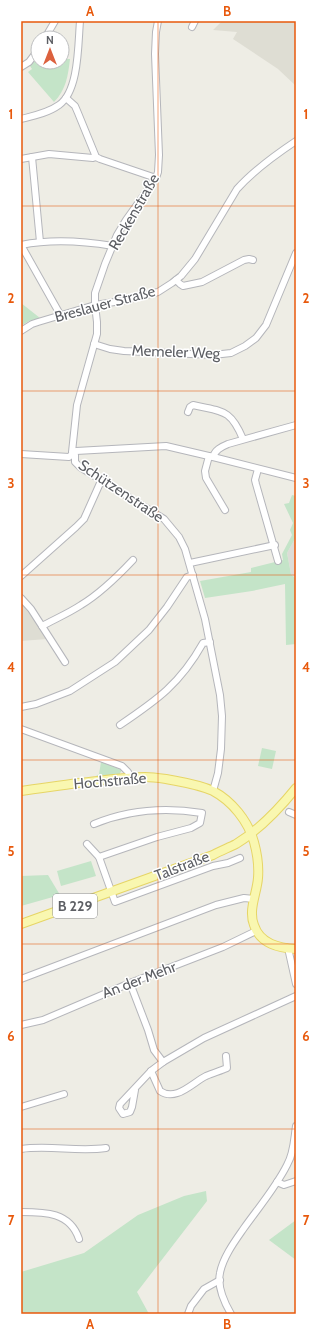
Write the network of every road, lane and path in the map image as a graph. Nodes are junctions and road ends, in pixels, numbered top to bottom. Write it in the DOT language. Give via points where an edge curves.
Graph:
graph roads {
  1 [pos="55,21"];
  2 [pos="80,21"];
  3 [pos="158,21"];
  4 [pos="50,30"];
  5 [pos="30,61"];
  6 [pos="21,67"];
  7 [pos="66,98"];
  8 [pos="21,119"];
  9 [pos="296,141"];
  10 [pos="32,157"];
  11 [pos="96,157"];
  12 [pos="21,159"];
  13 [pos="156,178"];
  14 [pos="40,242"];
  15 [pos="21,245"];
  16 [pos="112,246"];
  17 [pos="296,253"];
  18 [pos="253,260"];
  19 [pos="176,280"];
  20 [pos="95,305"];
  21 [pos="61,316"];
  22 [pos="21,331"];
  23 [pos="94,344"];
  24 [pos="188,412"];
  25 [pos="296,425"];
  26 [pos="243,439"];
  27 [pos="73,453"];
  28 [pos="21,454"];
  29 [pos="211,456"];
  30 [pos="258,469"];
  31 [pos="296,478"];
  32 [pos="101,481"];
  33 [pos="225,510"];
  34 [pos="275,545"];
  35 [pos="133,560"];
  36 [pos="278,561"];
  37 [pos="190,564"];
  38 [pos="193,575"];
  39 [pos="21,576"];
  40 [pos="21,598"];
  41 [pos="42,626"];
  42 [pos="210,642"];
  43 [pos="65,662"];
  44 [pos="21,707"];
  45 [pos="120,725"];
  46 [pos="21,729"];
  47 [pos="130,778"];
  48 [pos="296,788"];
  49 [pos="21,791"];
  50 [pos="213,791"];
  51 [pos="289,812"];
  52 [pos="296,815"];
  53 [pos="94,824"];
  54 [pos="251,833"];
  55 [pos="87,844"];
  56 [pos="99,857"];
  57 [pos="240,858"];
  58 [pos="111,893"];
  59 [pos="254,899"];
  60 [pos="21,924"];
  61 [pos="256,931"];
  62 [pos="292,948"];
  63 [pos="21,979"];
  64 [pos="130,983"];
  65 [pos="296,984"];
  66 [pos="296,996"];
  67 [pos="21,1025"];
  68 [pos="226,1056"];
  69 [pos="163,1062"];
  70 [pos="151,1071"];
  71 [pos="135,1090"];
  72 [pos="64,1094"];
  73 [pos="21,1108"];
  74 [pos="296,1126"];
  75 [pos="106,1148"];
  76 [pos="21,1149"];
  77 [pos="296,1181"];
  78 [pos="277,1182"];
  79 [pos="21,1212"];
  80 [pos="79,1239"];
  81 [pos="220,1280"];
  82 [pos="188,1314"];
  83 [pos="231,1314"];
  1 -- 4 [label="street"];
  2 -- 7 [label="street" via="73,83"];
  3 -- 13 [label="street, Reckenstraße" via="155,54 159,164"];
  5 -- 6 [label="street"];
  7 -- 8 [label="street" via="51,110"];
  7 -- 11 [label="street" via="75,106"];
  9 -- 19 [label="street, Breslauer Straße" via="270,159 237,189 195,259"];
  10 -- 11 [label="street" via="48,154"];
  10 -- 12 [label="street"];
  10 -- 14 [label="street"];
  11 -- 13 [label="street"];
  13 -- 16 [label="street, Reckenstraße" via="126,220"];
  14 -- 15 [label="street"];
  14 -- 16 [label="street" via="82,242"];
  15 -- 21 [label="street"];
  16 -- 20 [label="street, Reckenstraße" via="95,293"];
  17 -- 23 [label="street, Memeler Weg" via="266,325 256,338 234,352 208,355 124,351"];
  18 -- 19 [label="street" via="244,260 202,282 183,286"];
  19 -- 20 [label="street, Breslauer Straße" via="158,292"];
  20 -- 21 [label="street, Breslauer Straße"];
  20 -- 23 [label="street, Schützenstraße" via="97,326"];
  21 -- 22 [label="street, Breslauer Straße" via="32,324"];
  23 -- 27 [label="street, Schützenstraße" via="77,405"];
  24 -- 26 [label="street" via="193,406 226,413 235,422"];
  25 -- 26 [label="street"];
  26 -- 29 [label="street" via="222,446"];
  27 -- 28 [label="street" via="69,456"];
  27 -- 29 [label="street" via="166,446"];
  27 -- 32 [label="street, Schützenstraße" via="75,462"];
  29 -- 30 [label="street"];
  29 -- 33 [label="street" via="205,471 206,478"];
  30 -- 31 [label="street"];
  30 -- 34 [label="street" via="255,480"];
  32 -- 37 [label="street, Schützenstraße" via="164,519 182,542"];
  32 -- 39 [label="street" via="80,523"];
  34 -- 36 [label="street"];
  34 -- 37 [label="street"];
  35 -- 41 [label="street" via="93,597"];
  37 -- 38 [label="street, Schützenstraße"];
  38 -- 42 [label="street, Schützenstraße"];
  38 -- 44 [label="street" via="187,577 149,630 115,662 70,691"];
  40 -- 41 [label="street"];
  41 -- 43 [label="street"];
  42 -- 45 [label="street" via="203,643 191,663 154,702"];
  42 -- 50 [label="street, Schützenstraße" via="222,716 219,766"];
  46 -- 47 [label="street" via="122,766"];
  47 -- 49 [label="main road, Hochstraße"];
  47 -- 50 [label="main road, Hochstraße" via="172,780 195,784"];
  48 -- 54 [label="main road, B 229" via="281,807"];
  50 -- 54 [label="main road, Hochstraße" via="234,809"];
  51 -- 52 [label="street"];
  53 -- 56 [label="street" via="143,811 173,810 202,813 200,822 191,828"];
  54 -- 58 [label="main road, Talstraße / B 229" via="213,855"];
  54 -- 59 [label="main road, Hochstraße" via="258,869"];
  55 -- 56 [label="street"];
  56 -- 58 [label="street"];
  57 -- 58 [label="street, Talstraße" via="115,902"];
  58 -- 60 [label="main road, Talstraße / B 229"];
  59 -- 61 [label="main road, Hochstraße" via="252,919"];
  59 -- 63 [label="street" via="238,899 216,905"];
  61 -- 62 [label="main road" via="271,944"];
  61 -- 64 [label="street, An der Mehr" via="223,947"];
  62 -- 65 [label="street"];
  64 -- 67 [label="street, An der Mehr" via="43,1020"];
  64 -- 69 [label="street" via="154,1050"];
  66 -- 69 [label="street" via="204,1038"];
  68 -- 70 [label="street" via="228,1068 206,1076 176,1094 160,1091"];
  69 -- 70 [label="street"];
  70 -- 71 [label="street"];
  72 -- 73 [label="street"];
  74 -- 78 [label="street" via="292,1154"];
  75 -- 76 [label="street"];
  77 -- 78 [label="street" via="284,1185"];
  78 -- 81 [label="street" via="234,1242 224,1262"];
  79 -- 80 [label="street" via="55,1214 71,1225"];
  81 -- 82 [label="street" via="204,1289"];
  81 -- 83 [label="street" via="222,1297"];
}
